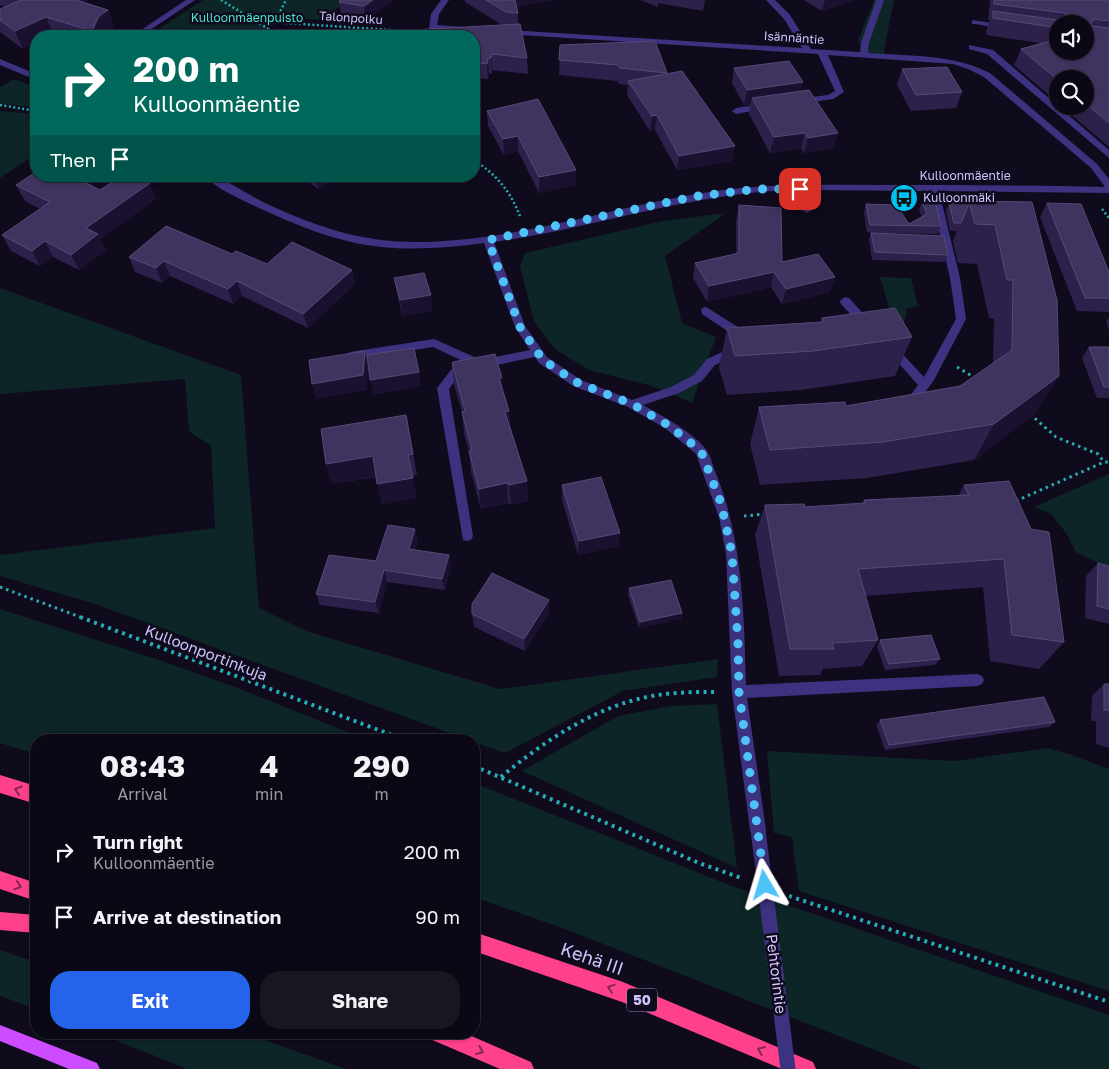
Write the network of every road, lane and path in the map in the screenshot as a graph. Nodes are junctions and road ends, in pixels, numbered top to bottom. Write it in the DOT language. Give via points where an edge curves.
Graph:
graph roads {
  1 [pos="191,0"];
  2 [pos="221,0"];
  3 [pos="286,0"];
  4 [pos="445,0"];
  5 [pos="770,0"];
  6 [pos="880,0"];
  7 [pos="254,21"];
  8 [pos="270,22"];
  9 [pos="975,22"];
  10 [pos="1012,28"];
  11 [pos="145,30"];
  12 [pos="270,30"];
  13 [pos="393,30"];
  14 [pos="475,30"];
  15 [pos="495,31"];
  16 [pos="972,47"];
  17 [pos="808,51"];
  18 [pos="820,52"];
  19 [pos="864,55"];
  20 [pos="0,62"];
  21 [pos="30,74"];
  22 [pos="792,102"];
  23 [pos="0,105"];
  24 [pos="774,105"];
  25 [pos="30,110"];
  26 [pos="736,111"];
  27 [pos="1109,155"];
  28 [pos="480,164"];
  29 [pos="219,182"];
  30 [pos="1109,185"];
  31 [pos="934,188"];
  32 [pos="800,189"];
  33 [pos="1109,190"];
  34 [pos="807,210"];
  35 [pos="526,234"];
  36 [pos="488,240"];
  37 [pos="844,301"];
  38 [pos="706,311"];
  39 [pos="855,334"];
  40 [pos="876,335"];
  41 [pos="538,352"];
  42 [pos="339,357"];
  43 [pos="940,358"];
  44 [pos="479,364"];
  45 [pos="982,382"];
  46 [pos="924,385"];
  47 [pos="632,404"];
  48 [pos="1022,409"];
  49 [pos="893,411"];
  50 [pos="1104,462"];
  51 [pos="1109,462"];
  52 [pos="1007,502"];
  53 [pos="768,514"];
  54 [pos="725,517"];
  55 [pos="467,536"];
  56 [pos="0,587"];
  57 [pos="977,680"];
  58 [pos="739,692"];
  59 [pos="389,734"];
  60 [pos="480,768"];
  61 [pos="502,777"];
  62 [pos="0,784"];
  63 [pos="30,794"];
  64 [pos="744,879"];
  65 [pos="0,880"];
  66 [pos="30,890"];
  67 [pos="781,893"];
  68 [pos="0,921"];
  69 [pos="30,924"];
  70 [pos="480,943"];
  71 [pos="1109,1002"];
  72 [pos="0,1033"];
  73 [pos="453,1039"];
  74 [pos="91,1069"];
  75 [pos="524,1069"];
  76 [pos="788,1069"];
  77 [pos="806,1069"];
  1 -- 11 [label="street"];
  2 -- 7 [label="path"];
  3 -- 8 [label="path"];
  4 -- 14 [label="street" via="435,14 432,27"];
  5 -- 17 [label="street" via="791,20"];
  6 -- 19 [label="street"];
  7 -- 8 [label="path, Talonpolku"];
  7 -- 12 [label="path"];
  8 -- 13 [label="path, Talonpolku"];
  9 -- 10 [label="street"];
  15 -- 17 [label="street, Isännäntie"];
  16 -- 27 [label="street" via="990,52"];
  17 -- 18 [label="street, Isännäntie"];
  18 -- 19 [label="street, Isännäntie"];
  18 -- 22 [label="street" via="826,58 840,92 830,97"];
  19 -- 30 [label="street, Isännäntie" via="953,62 987,75 1094,166"];
  20 -- 21 [label="street"];
  23 -- 25 [label="path"];
  24 -- 26 [label="street"];
  28 -- 35 [label="path" via="502,180 513,196"];
  29 -- 36 [label="street, Kulloonmäentie" via="274,211 322,231 361,241 442,245"];
  31 -- 32 [label="street, Kulloonmäentie"];
  31 -- 33 [label="street, Kulloonmäentie"];
  31 -- 43 [label="street" via="960,318"];
  32 -- 34 [label="street"];
  32 -- 35 [label="street, Kulloonmäentie" via="759,189 698,196"];
  35 -- 36 [label="street, Kulloonmäentie"];
  36 -- 41 [label="street, Pehtorintie" via="520,327"];
  37 -- 40 [label="street"];
  38 -- 47 [label="street" via="751,344 711,362 698,378 675,390"];
  39 -- 40 [label="street"];
  40 -- 46 [label="street"];
  41 -- 44 [label="street"];
  41 -- 47 [label="street, Pehtorintie" via="543,360 576,382"];
  42 -- 44 [label="street" via="434,343"];
  43 -- 45 [label="path"];
  43 -- 46 [label="street"];
  44 -- 55 [label="street" via="458,369 443,388"];
  46 -- 49 [label="street" via="911,402"];
  47 -- 54 [label="street, Pehtorintie" via="668,425 701,451"];
  48 -- 50 [label="path" via="1056,438 1098,454"];
  50 -- 51 [label="path"];
  50 -- 52 [label="path" via="1017,501"];
  53 -- 54 [label="path"];
  54 -- 58 [label="street, Pehtorintie" via="732,554"];
  56 -- 59 [label="path, Kulloonportinkuja"];
  57 -- 58 [label="street"];
  58 -- 61 [label="path" via="679,692 626,703 567,730 527,754"];
  58 -- 76 [label="street, Pehtorintie, bridge"];
  60 -- 61 [label="path"];
  61 -- 64 [label="path" via="699,863"];
  63 -- 62 [label="highway, one-way"];
  65 -- 66 [label="highway, one-way"];
  67 -- 71 [label="path"];
  68 -- 69 [label="highway"];
  77 -- 70 [label="highway, Kehä III / 50, one-way" via="623,992"];
  72 -- 74 [label="main road"];
  73 -- 75 [label="highway, one-way"];
}
